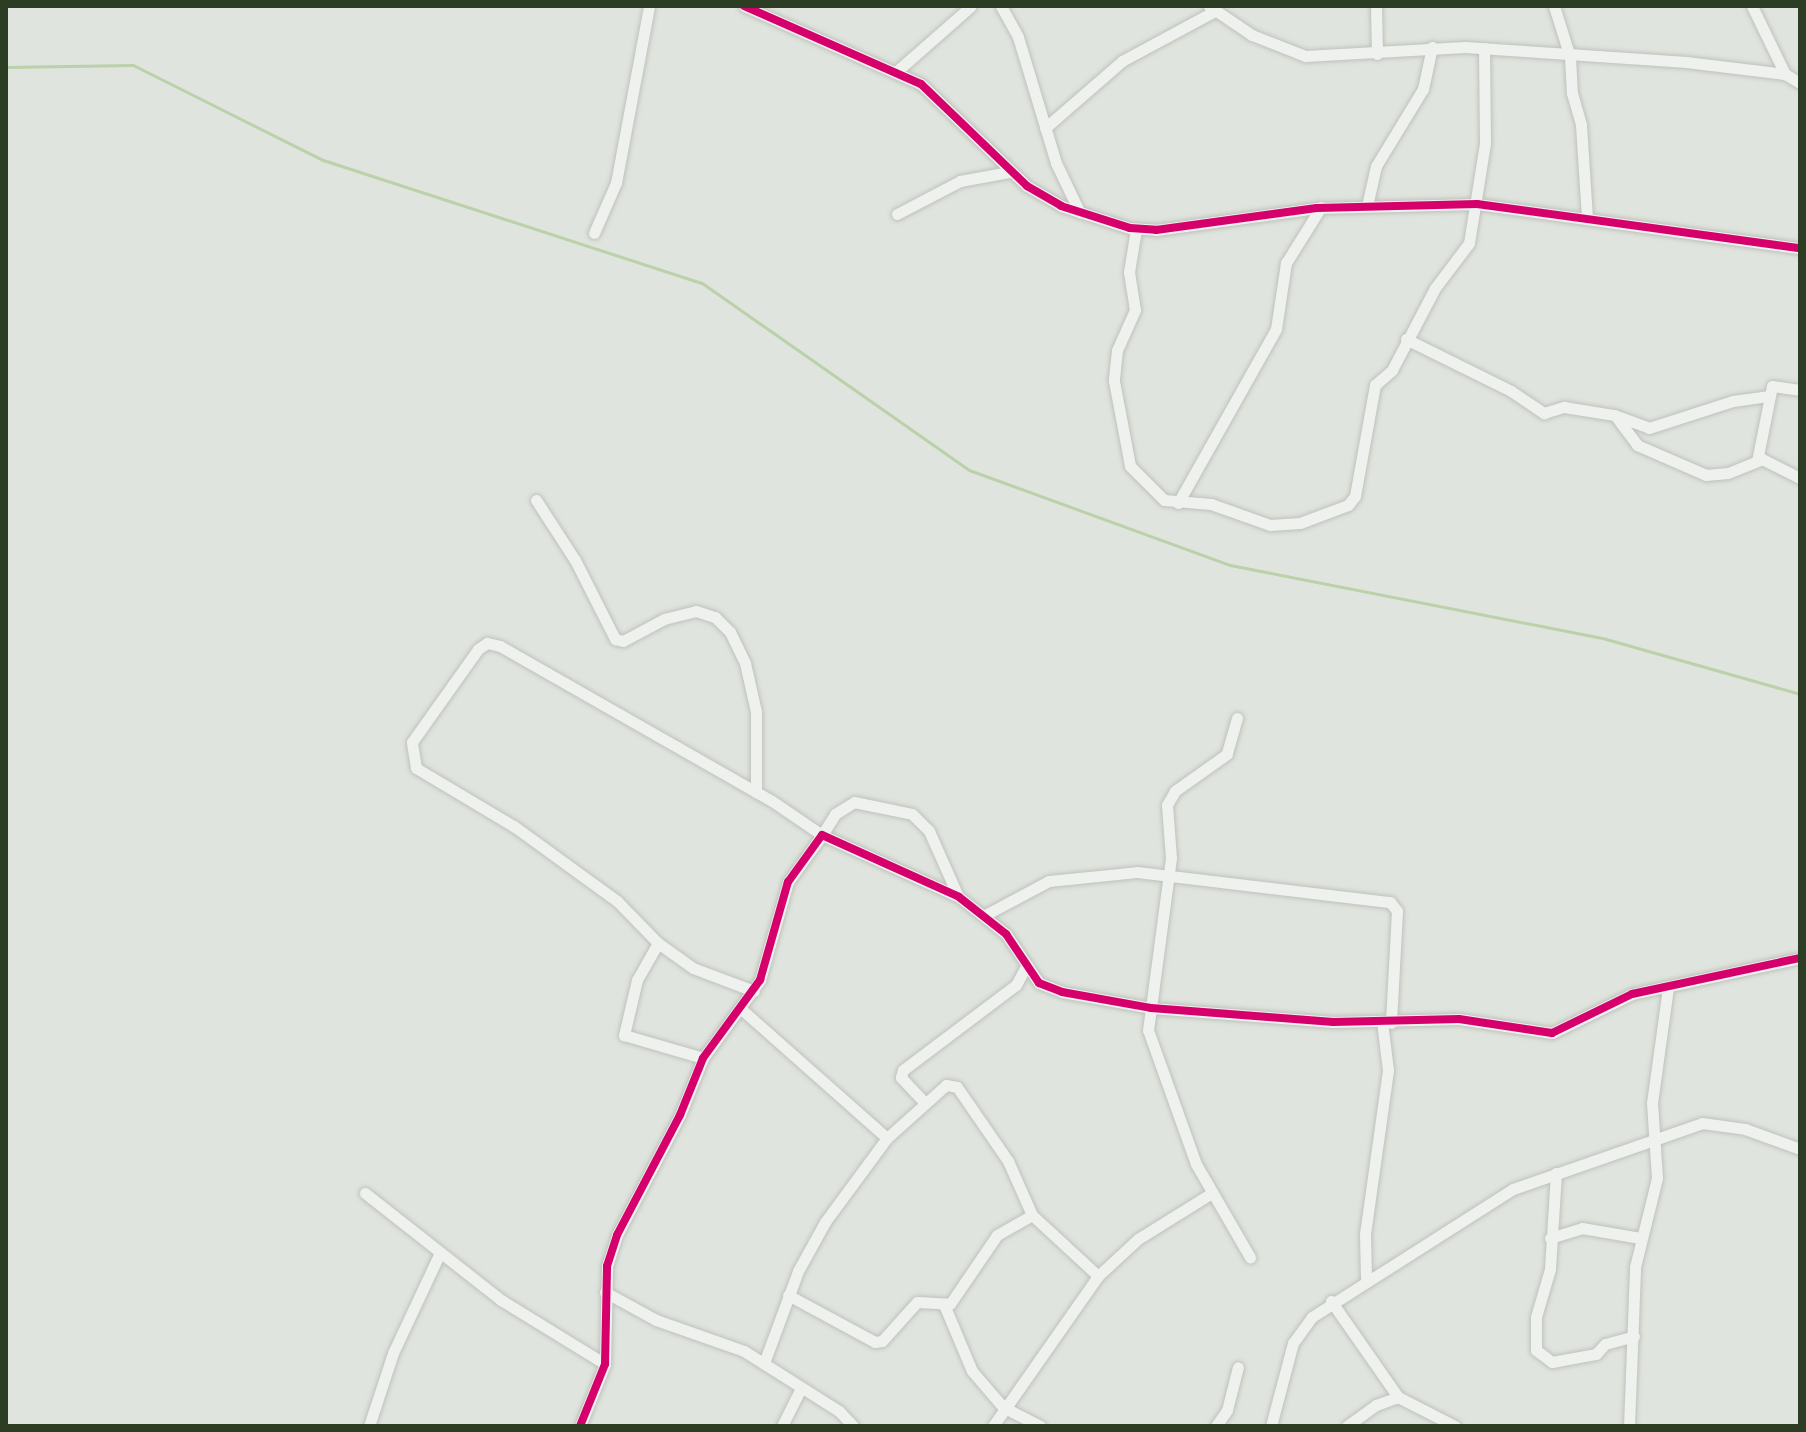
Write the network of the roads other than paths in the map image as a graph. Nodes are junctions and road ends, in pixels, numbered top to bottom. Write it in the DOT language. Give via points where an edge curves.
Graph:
graph roads {
  1 [pos="649,6"];
  2 [pos="744,6"];
  3 [pos="971,6"];
  4 [pos="1001,6"];
  5 [pos="1376,6"];
  6 [pos="1554,6"];
  7 [pos="1752,6"];
  8 [pos="1211,9"];
  9 [pos="1432,47"];
  10 [pos="1484,48"];
  11 [pos="1377,54"];
  12 [pos="1570,57"];
  13 [pos="897,71"];
  14 [pos="1785,74"];
  15 [pos="1800,83"];
  16 [pos="1045,128"];
  17 [pos="1009,172"];
  18 [pos="1477,204"];
  19 [pos="1367,206"];
  20 [pos="1321,207"];
  21 [pos="1080,213"];
  22 [pos="897,214"];
  23 [pos="1587,218"];
  24 [pos="1136,229"];
  25 [pos="594,233"];
  26 [pos="1800,248"];
  27 [pos="1406,339"];
  28 [pos="1800,390"];
  29 [pos="1768,396"];
  30 [pos="1614,415"];
  31 [pos="1757,461"];
  32 [pos="1800,478"];
  33 [pos="536,500"];
  34 [pos="1178,503"];
  35 [pos="1237,718"];
  36 [pos="756,792"];
  37 [pos="822,835"];
  38 [pos="1170,872"];
  39 [pos="959,897"];
  40 [pos="985,915"];
  41 [pos="658,943"];
  42 [pos="1800,958"];
  43 [pos="1026,966"];
  44 [pos="1668,988"];
  45 [pos="754,991"];
  46 [pos="740,1008"];
  47 [pos="1151,1008"];
  48 [pos="1386,1022"];
  49 [pos="703,1058"];
  50 [pos="924,1102"];
  51 [pos="887,1138"];
  52 [pos="1653,1139"];
  53 [pos="1800,1149"];
  54 [pos="1556,1173"];
  55 [pos="365,1193"];
  56 [pos="1210,1194"];
  57 [pos="1032,1215"];
  58 [pos="1550,1238"];
  59 [pos="1640,1238"];
  60 [pos="439,1255"];
  61 [pos="1250,1257"];
  62 [pos="1098,1276"];
  63 [pos="1366,1278"];
  64 [pos="605,1292"];
  65 [pos="788,1295"];
  66 [pos="1331,1301"];
  67 [pos="945,1307"];
  68 [pos="1634,1336"];
  69 [pos="764,1363"];
  70 [pos="605,1364"];
  71 [pos="1238,1367"];
  72 [pos="800,1390"];
  73 [pos="1398,1397"];
  74 [pos="1005,1409"];
  75 [pos="369,1426"];
  76 [pos="580,1426"];
  77 [pos="782,1426"];
  78 [pos="853,1426"];
  79 [pos="993,1426"];
  80 [pos="1040,1426"];
  81 [pos="1216,1426"];
  82 [pos="1271,1426"];
  83 [pos="1347,1426"];
  84 [pos="1455,1426"];
  85 [pos="1629,1426"];
  1 -- 25 [label="street" via="616,183"];
  2 -- 13 [label="street"];
  3 -- 13 [label="street"];
  4 -- 16 [label="street" via="1018,37"];
  5 -- 11 [label="street"];
  6 -- 12 [label="street"];
  7 -- 14 [label="street"];
  8 -- 11 [label="street" via="1305,56"];
  8 -- 16 [label="street" via="1122,61"];
  9 -- 10 [label="street"];
  9 -- 11 [label="street"];
  9 -- 19 [label="street" via="1423,89 1376,166"];
  10 -- 12 [label="street"];
  10 -- 18 [label="street" via="1485,143"];
  12 -- 14 [label="street" via="1686,62"];
  12 -- 23 [label="street" via="1585,150"];
  13 -- 17 [label="street" via="944,100"];
  14 -- 15 [label="street"];
  16 -- 21 [label="street"];
  17 -- 21 [label="street"];
  17 -- 22 [label="street" via="960,181"];
  18 -- 19 [label="street"];
  18 -- 23 [label="street"];
  18 -- 27 [label="street" via="1469,243"];
  19 -- 20 [label="street"];
  20 -- 24 [label="street"];
  20 -- 34 [label="street" via="1286,263 1276,329"];
  21 -- 24 [label="street"];
  23 -- 26 [label="street"];
  24 -- 34 [label="street" via="1129,272 1135,310 1117,350 1114,381 1124,455 1160,498"];
  27 -- 30 [label="street" via="1544,413 1564,407"];
  27 -- 34 [label="street" via="1392,370 1375,385 1355,496 1348,505 1300,523 1270,525 1211,504"];
  28 -- 29 [label="street" via="1774,385"];
  29 -- 30 [label="street" via="1733,401 1649,428"];
  29 -- 31 [label="street"];
  30 -- 31 [label="street" via="1637,445 1706,475"];
  31 -- 32 [label="street" via="1770,461"];
  33 -- 36 [label="street" via="575,560 615,639 623,641 664,619 696,611 709,613 730,632 745,663 756,712"];
  35 -- 38 [label="street" via="1227,754 1170,796"];
  36 -- 37 [label="street"];
  36 -- 41 [label="street" via="492,642 465,662 425,719 412,742 416,768 515,827 617,901"];
  37 -- 39 [label="street"];
  37 -- 39 [label="street" via="835,814 854,802 912,814 929,831"];
  37 -- 45 [label="street" via="788,882"];
  38 -- 40 [label="street" via="1049,881"];
  38 -- 47 [label="street"];
  38 -- 48 [label="street" via="1393,904"];
  39 -- 40 [label="street"];
  40 -- 43 [label="street" via="1015,945"];
  41 -- 45 [label="street" via="707,977"];
  41 -- 49 [label="street" via="637,980 624,1035"];
  42 -- 44 [label="street"];
  43 -- 47 [label="street" via="1039,983 1062,992"];
  43 -- 50 [label="street" via="1016,985 903,1070 901,1077"];
  44 -- 48 [label="street" via="1632,994 1552,1033 1459,1019"];
  44 -- 52 [label="street" via="1653,1085"];
  45 -- 46 [label="street"];
  46 -- 49 [label="street"];
  46 -- 51 [label="street"];
  47 -- 48 [label="street"];
  47 -- 56 [label="street" via="1148,1030 1160,1072"];
  48 -- 63 [label="street" via="1388,1070 1365,1234"];
  49 -- 64 [label="street" via="680,1115 617,1235"];
  50 -- 51 [label="street"];
  50 -- 57 [label="street" via="946,1085 957,1087 1008,1161"];
  51 -- 65 [label="street" via="809,1247"];
  52 -- 53 [label="street" via="1687,1126 1719,1124"];
  52 -- 54 [label="street"];
  52 -- 59 [label="street" via="1657,1178"];
  54 -- 58 [label="street"];
  54 -- 63 [label="street" via="1513,1189"];
  55 -- 60 [label="street"];
  56 -- 61 [label="street"];
  56 -- 62 [label="street" via="1138,1239"];
  57 -- 62 [label="street"];
  57 -- 67 [label="street" via="997,1235"];
  58 -- 59 [label="street" via="1582,1228"];
  58 -- 68 [label="street" via="1550,1269 1534,1341 1541,1356 1552,1362 1596,1354 1605,1344"];
  59 -- 68 [label="street"];
  60 -- 70 [label="street" via="536,1325"];
  60 -- 75 [label="street" via="393,1353"];
  62 -- 74 [label="street"];
  63 -- 66 [label="street"];
  64 -- 69 [label="street" via="630,1308 733,1345"];
  64 -- 70 [label="street"];
  65 -- 67 [label="street" via="875,1342 886,1339 917,1302"];
  65 -- 69 [label="street"];
  66 -- 73 [label="street"];
  66 -- 82 [label="street" via="1293,1343"];
  67 -- 74 [label="street" via="972,1371"];
  68 -- 85 [label="street"];
  69 -- 72 [label="street"];
  70 -- 76 [label="street"];
  71 -- 81 [label="street" via="1227,1410"];
  72 -- 77 [label="street"];
  72 -- 78 [label="street" via="839,1411"];
  73 -- 83 [label="street"];
  73 -- 84 [label="street"];
  74 -- 79 [label="street"];
  74 -- 80 [label="street"];
}
